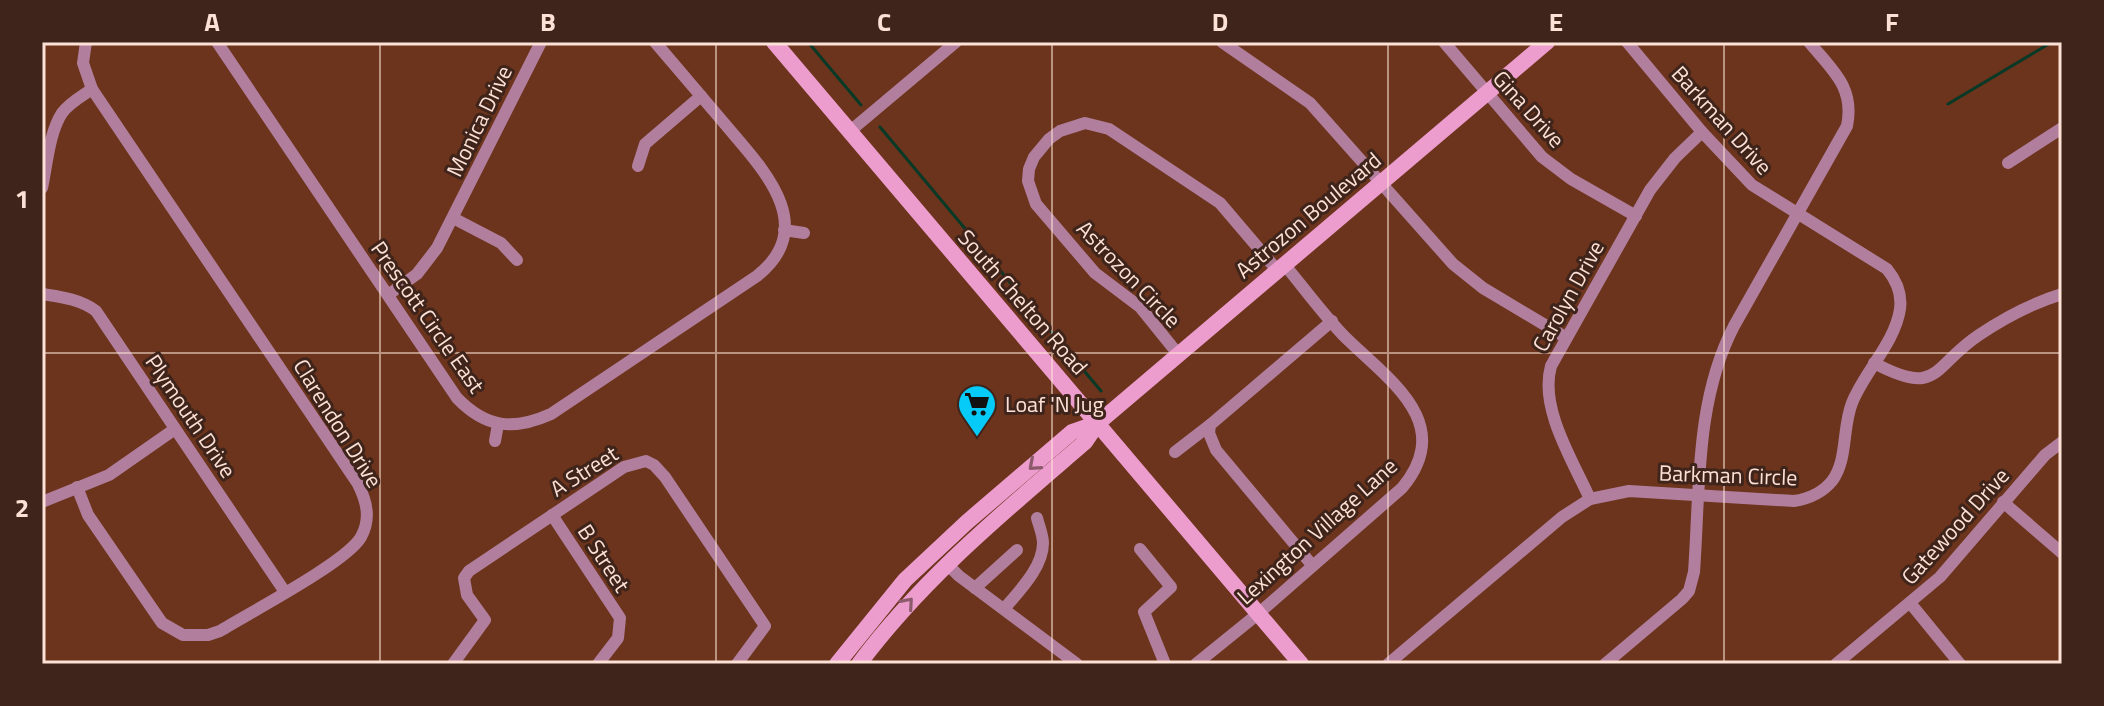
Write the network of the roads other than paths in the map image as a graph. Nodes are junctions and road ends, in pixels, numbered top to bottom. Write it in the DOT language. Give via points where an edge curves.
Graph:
graph roads {
  1 [pos="86,42"];
  2 [pos="217,42"];
  3 [pos="541,42"];
  4 [pos="655,42"];
  5 [pos="774,42"];
  6 [pos="956,42"];
  7 [pos="1222,42"];
  8 [pos="1444,42"];
  9 [pos="1547,42"];
  10 [pos="1627,42"];
  11 [pos="1809,42"];
  12 [pos="92,89"];
  13 [pos="1486,93"];
  14 [pos="701,96"];
  15 [pos="2062,128"];
  16 [pos="849,132"];
  17 [pos="1702,132"];
  18 [pos="2008,163"];
  19 [pos="638,166"];
  20 [pos="1380,184"];
  21 [pos="42,188"];
  22 [pos="1799,213"];
  23 [pos="1636,216"];
  24 [pos="453,218"];
  25 [pos="784,230"];
  26 [pos="804,233"];
  27 [pos="517,260"];
  28 [pos="1281,267"];
  29 [pos="42,294"];
  30 [pos="2062,294"];
  31 [pos="388,295"];
  32 [pos="1332,321"];
  33 [pos="1565,337"];
  34 [pos="1178,354"];
  35 [pos="1874,363"];
  36 [pos="1098,423"];
  37 [pos="498,424"];
  38 [pos="1210,425"];
  39 [pos="175,429"];
  40 [pos="495,441"];
  41 [pos="2062,442"];
  42 [pos="1175,452"];
  43 [pos="77,487"];
  44 [pos="1699,495"];
  45 [pos="1590,499"];
  46 [pos="42,502"];
  47 [pos="2003,502"];
  48 [pos="552,515"];
  49 [pos="1037,518"];
  50 [pos="366,523"];
  51 [pos="381,526"];
  52 [pos="1140,549"];
  53 [pos="1017,550"];
  54 [pos="2062,553"];
  55 [pos="946,563"];
  56 [pos="1312,565"];
  57 [pos="975,588"];
  58 [pos="285,592"];
  59 [pos="1911,604"];
  60 [pos="1004,609"];
  61 [pos="1259,613"];
  62 [pos="848,650"];
  63 [pos="863,663"];
  64 [pos="453,664"];
  65 [pos="598,664"];
  66 [pos="737,664"];
  67 [pos="837,664"];
  68 [pos="1077,664"];
  69 [pos="1165,664"];
  70 [pos="1196,664"];
  71 [pos="1301,664"];
  72 [pos="1388,664"];
  73 [pos="1605,664"];
  74 [pos="1836,664"];
  75 [pos="1960,664"];
  1 -- 12 [label="street, Clarendon Drive" via="83,63"];
  2 -- 31 [label="street, Prescott Circle East"];
  3 -- 24 [label="street, Monica Drive"];
  4 -- 14 [label="street"];
  5 -- 16 [label="main road, South Chelton Road"];
  6 -- 16 [label="street"];
  7 -- 20 [label="street" via="1310,103"];
  8 -- 13 [label="street, Gina Drive"];
  9 -- 13 [label="main road, Astrozon Boulevard"];
  10 -- 17 [label="street, Barkman Drive"];
  11 -- 22 [label="street" via="1841,80 1850,101 1842,138"];
  12 -- 21 [label="street" via="62,114"];
  12 -- 50 [label="street, Clarendon Drive" via="358,484 368,511"];
  13 -- 20 [label="main road, Astrozon Boulevard"];
  13 -- 23 [label="street, Gina Drive" via="1542,157"];
  14 -- 19 [label="street" via="645,144"];
  14 -- 25 [label="street" via="774,185 783,206"];
  15 -- 18 [label="street"];
  16 -- 36 [label="main road, South Chelton Road"];
  17 -- 22 [label="street, Barkman Drive" via="1752,185"];
  17 -- 23 [label="street, Carolyn Drive" via="1666,168"];
  20 -- 28 [label="main road, Astrozon Boulevard"];
  20 -- 33 [label="street" via="1469,278"];
  22 -- 35 [label="street, Barkman Circle" via="1875,260 1894,278 1900,309"];
  22 -- 44 [label="street" via="1718,360 1704,423"];
  23 -- 33 [label="street, Carolyn Drive"];
  24 -- 27 [label="street" via="501,243"];
  24 -- 31 [label="street, Monica Drive" via="427,264"];
  25 -- 26 [label="street"];
  25 -- 37 [label="street" via="777,253 757,276 551,414"];
  28 -- 32 [label="street, Lexington Village Lane"];
  28 -- 34 [label="main road, Astrozon Boulevard"];
  28 -- 34 [label="street, Astrozon Circle" via="1220,203 1109,129 1085,123 1049,139 1029,169 1036,204 1095,273 1140,307"];
  29 -- 39 [label="street, Plymouth Drive" via="75,300 96,311"];
  30 -- 35 [label="street" via="1976,336 1932,375 1902,377"];
  31 -- 37 [label="street, Prescott Circle East" via="457,398 481,419"];
  32 -- 38 [label="street"];
  32 -- 56 [label="street, Lexington Village Lane" via="1408,400 1418,417 1422,442 1416,466 1402,488"];
  33 -- 45 [label="street, Carolyn Drive" via="1547,379 1549,403"];
  34 -- 36 [label="main road, Astrozon Boulevard"];
  35 -- 44 [label="street, Barkman Circle" via="1850,408 1837,474 1825,489 1794,501"];
  36 -- 55 [label="main road, Astrozon Boulevard" via="1085,442"];
  36 -- 61 [label="main road, South Chelton Road"];
  36 -- 62 [label="main road, Astrozon Boulevard, one-way" via="1072,432 934,551"];
  37 -- 40 [label="street"];
  38 -- 42 [label="street"];
  38 -- 56 [label="street" via="1216,450"];
  39 -- 43 [label="street" via="109,475"];
  39 -- 58 [label="street, Plymouth Drive"];
  41 -- 47 [label="street, Gatewood Drive"];
  43 -- 46 [label="street"];
  43 -- 58 [label="street, Clarendon Drive" via="88,515 162,623 173,631 220,631"];
  44 -- 45 [label="street, Barkman Circle" via="1629,491"];
  44 -- 73 [label="street" via="1689,591"];
  45 -- 72 [label="street, Barkman Circle"];
  47 -- 54 [label="street"];
  47 -- 59 [label="street, Gatewood Drive" via="1953,565"];
  48 -- 64 [label="street, A Street" via="464,578 467,595 485,620"];
  48 -- 65 [label="street, B Street" via="624,623"];
  48 -- 66 [label="street, A Street" via="624,467 646,461 654,465 765,626"];
  49 -- 60 [label="street" via="1042,551"];
  50 -- 51 [label="street"];
  50 -- 58 [label="street, Clarendon Drive" via="346,555"];
  52 -- 69 [label="street" via="1171,587 1144,612"];
  53 -- 57 [label="street"];
  55 -- 57 [label="street"];
  63 -- 55 [label="main road, Astrozon Boulevard, one-way" via="891,622"];
  56 -- 61 [label="street, Lexington Village Lane"];
  57 -- 60 [label="street"];
  59 -- 74 [label="street, Gatewood Drive"];
  59 -- 75 [label="street"];
  60 -- 68 [label="street"];
  61 -- 70 [label="street, Lexington Village Lane"];
  61 -- 71 [label="main road, South Chelton Road"];
  62 -- 63 [label="street"];
  62 -- 67 [label="main road, Astrozon Boulevard"];
}
